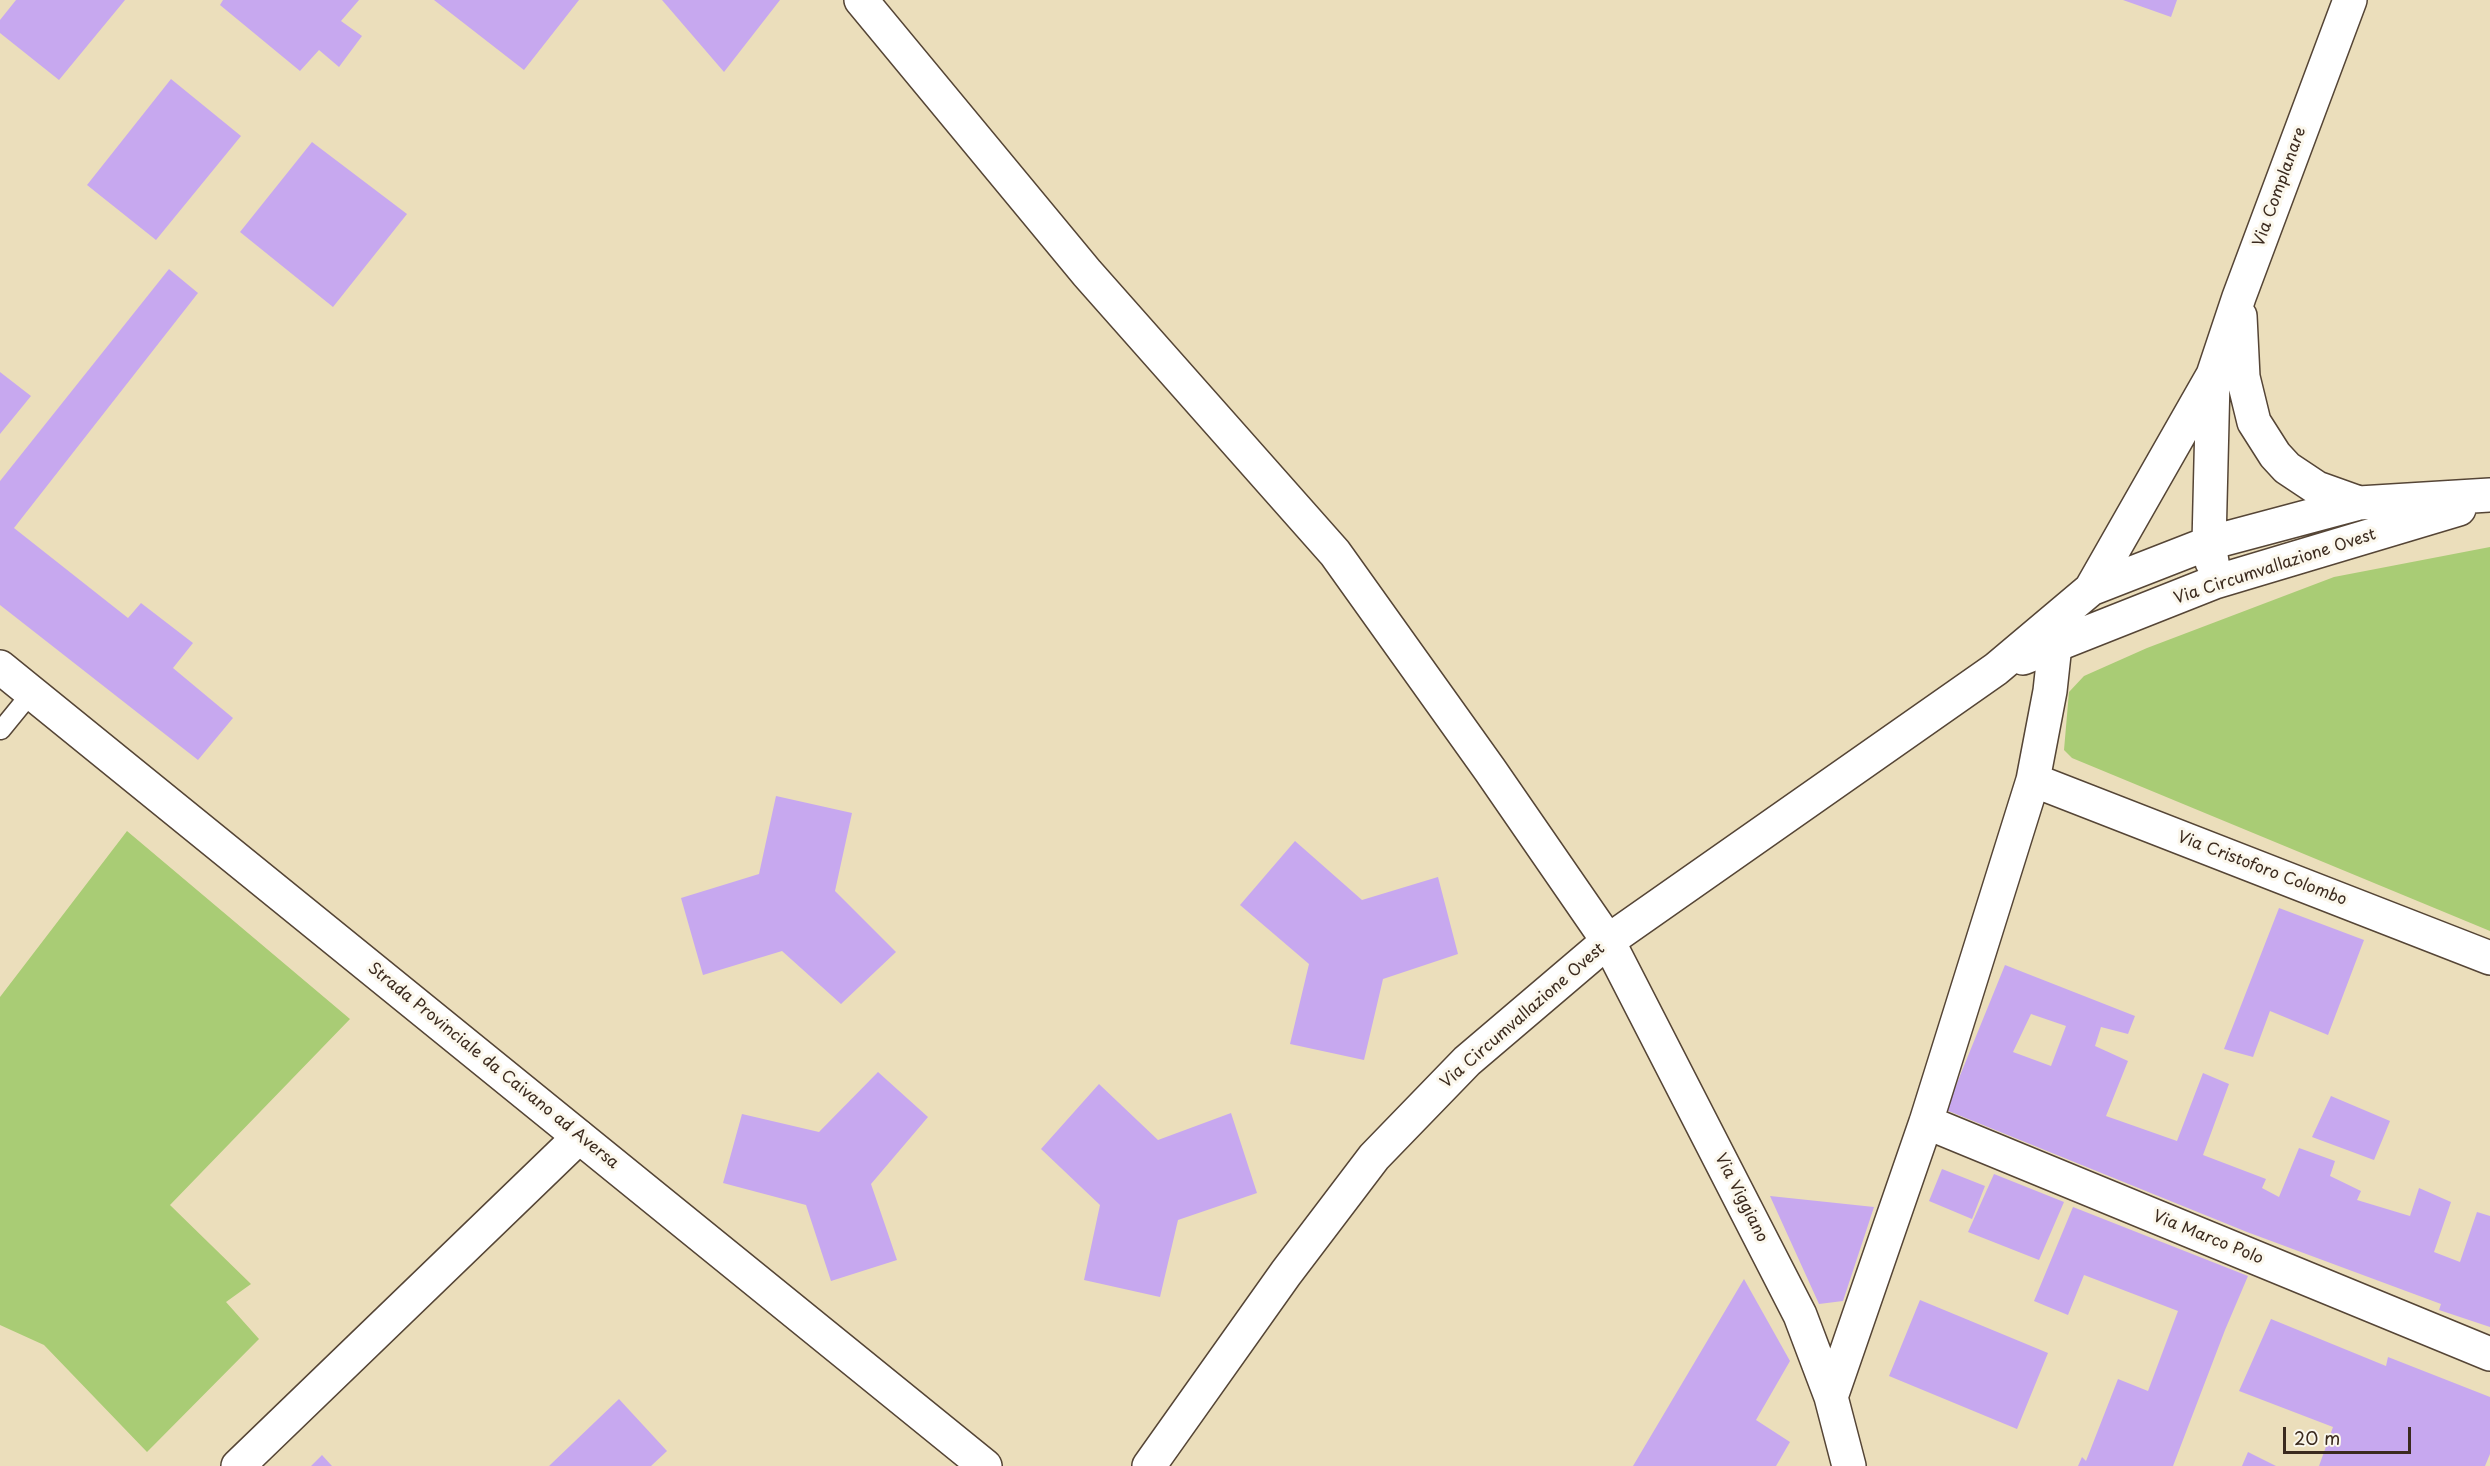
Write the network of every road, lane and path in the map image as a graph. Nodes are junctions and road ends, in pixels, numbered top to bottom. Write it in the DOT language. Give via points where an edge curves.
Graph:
graph roads {
  1 [pos="861,0"];
  2 [pos="2350,0"];
  3 [pos="2239,297"];
  4 [pos="2213,375"];
  5 [pos="2490,497"];
  6 [pos="2359,503"];
  7 [pos="2209,543"];
  8 [pos="2215,582"];
  9 [pos="2091,590"];
  10 [pos="2055,645"];
  11 [pos="0,667"];
  12 [pos="1996,669"];
  13 [pos="32,692"];
  14 [pos="1,730"];
  15 [pos="2033,780"];
  16 [pos="1608,941"];
  17 [pos="2490,958"];
  18 [pos="1926,1122"];
  19 [pos="579,1137"];
  20 [pos="2490,1354"];
  21 [pos="1831,1397"];
  22 [pos="238,1466"];
  23 [pos="985,1466"];
  24 [pos="1149,1466"];
  25 [pos="1849,1466"];
  1 -- 16 [label="street, Via Viggiano" via="1087,273 1335,553"];
  2 -- 3 [label="street, Via Complanare"];
  3 -- 4 [label="street, Via Complanare"];
  3 -- 6 [label="street" via="2243,377 2254,422 2287,468 2317,488"];
  4 -- 7 [label="street"];
  4 -- 9 [label="street"];
  5 -- 6 [label="street, Via Circumvallazione Ovest"];
  5 -- 8 [label="street, Via Circumvallazione Ovest"];
  6 -- 7 [label="street, Via Circumvallazione Ovest"];
  7 -- 8 [label="street"];
  7 -- 9 [label="street, Via Circumvallazione Ovest"];
  8 -- 10 [label="street, Via Circumvallazione Ovest"];
  9 -- 12 [label="street, Via Circumvallazione Ovest"];
  10 -- 12 [label="street, Via Circumvallazione Ovest"];
  10 -- 15 [label="street"];
  11 -- 13 [label="street, Strada Provinciale da Caivano ad Aversa"];
  12 -- 16 [label="street, Via Circumvallazione Ovest"];
  13 -- 14 [label="lane"];
  13 -- 19 [label="street, Strada Provinciale da Caivano ad Aversa"];
  15 -- 17 [label="street, Via Cristoforo Colombo"];
  15 -- 18 [label="street"];
  16 -- 21 [label="street, Via Viggiano" via="1800,1315"];
  16 -- 24 [label="street, Via Circumvallazione Ovest" via="1467,1061 1374,1158 1286,1273"];
  18 -- 20 [label="street, Via Marco Polo"];
  18 -- 21 [label="street"];
  19 -- 22 [label="street"];
  19 -- 23 [label="street, Strada Provinciale da Caivano ad Aversa"];
  21 -- 25 [label="street, Via Viggiano"];
}
